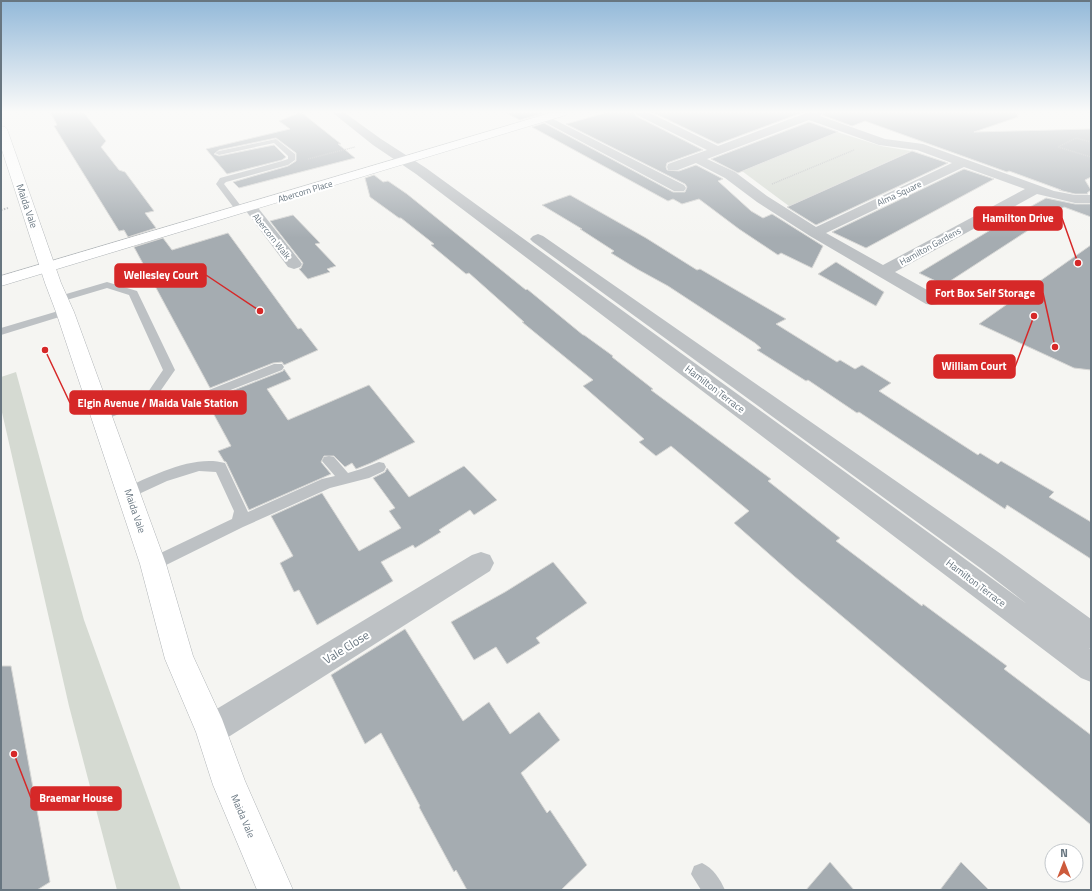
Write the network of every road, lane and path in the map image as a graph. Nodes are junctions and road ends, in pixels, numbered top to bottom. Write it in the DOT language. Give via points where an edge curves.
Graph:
graph roads {
  1 [pos="10,155"];
  2 [pos="290,155"];
  3 [pos="324,155"];
  4 [pos="397,155"];
  5 [pos="421,155"];
  6 [pos="454,155"];
  7 [pos="616,155"];
  8 [pos="709,155"];
  9 [pos="843,155"];
  10 [pos="941,155"];
  11 [pos="305,159"];
  12 [pos="698,159"];
  13 [pos="406,160"];
  14 [pos="963,162"];
  15 [pos="433,163"];
  16 [pos="673,168"];
  17 [pos="771,185"];
  18 [pos="679,188"];
  19 [pos="1035,189"];
  20 [pos="1091,199"];
  21 [pos="245,209"];
  22 [pos="815,233"];
  23 [pos="294,264"];
  24 [pos="48,267"];
  25 [pos="883,272"];
  26 [pos="1,281"];
  27 [pos="932,300"];
  28 [pos="63,305"];
  29 [pos="1,332"];
  30 [pos="278,368"];
  31 [pos="150,398"];
  32 [pos="102,416"];
  33 [pos="329,461"];
  34 [pos="379,467"];
  35 [pos="346,479"];
  36 [pos="128,493"];
  37 [pos="238,523"];
  38 [pos="992,562"];
  39 [pos="481,563"];
  40 [pos="153,564"];
  41 [pos="970,579"];
  42 [pos="1091,636"];
  43 [pos="1091,668"];
  44 [pos="211,730"];
  45 [pos="275,890"];
  1 -- 24 [label="main road, Maida Vale"];
  2 -- 21 [label="lane" via="291,160 285,163 224,180 220,184"];
  3 -- 11 [label="path"];
  4 -- 13 [label="street, Hamilton Terrace"];
  5 -- 15 [label="street, Hamilton Terrace"];
  6 -- 15 [label="main road, Abercorn Place"];
  7 -- 18 [label="street"];
  8 -- 12 [label="street"];
  9 -- 17 [label="path"];
  10 -- 14 [label="street"];
  12 -- 16 [label="street"];
  12 -- 22 [label="street" via="730,175 762,200"];
  13 -- 15 [label="main road, Abercorn Place"];
  13 -- 21 [label="main road, Abercorn Place"];
  13 -- 41 [label="street, Hamilton Terrace"];
  14 -- 19 [label="street"];
  14 -- 22 [label="street, Alma Square"];
  15 -- 38 [label="street, Hamilton Terrace"];
  19 -- 20 [label="street" via="1062,196"];
  19 -- 25 [label="street, Hamilton Gardens"];
  21 -- 23 [label="street, Abercorn Walk"];
  21 -- 24 [label="main road, Abercorn Place"];
  22 -- 25 [label="street, Hamilton Gardens"];
  24 -- 26 [label="main road, Abercorn Place"];
  24 -- 28 [label="main road, Maida Vale"];
  25 -- 27 [label="street, Hamilton Gardens"];
  28 -- 29 [label="lane"];
  28 -- 31 [label="lane" via="107,285 133,293 169,370"];
  28 -- 32 [label="main road, Maida Vale"];
  30 -- 31 [label="lane" via="210,394"];
  31 -- 32 [label="lane"];
  32 -- 36 [label="main road, Maida Vale"];
  33 -- 35 [label="lane"];
  34 -- 35 [label="lane"];
  35 -- 37 [label="lane" via="327,483"];
  36 -- 37 [label="lane" via="163,477 199,466 220,467 241,511"];
  36 -- 40 [label="main road, Maida Vale"];
  37 -- 40 [label="lane"];
  38 -- 41 [label="lane"];
  38 -- 42 [label="street, Hamilton Terrace"];
  39 -- 44 [label="street, Vale Close"];
  40 -- 44 [label="main road, Maida Vale" via="179,659"];
  41 -- 43 [label="street, Hamilton Terrace"];
  44 -- 45 [label="main road, Maida Vale" via="230,785"];
}
